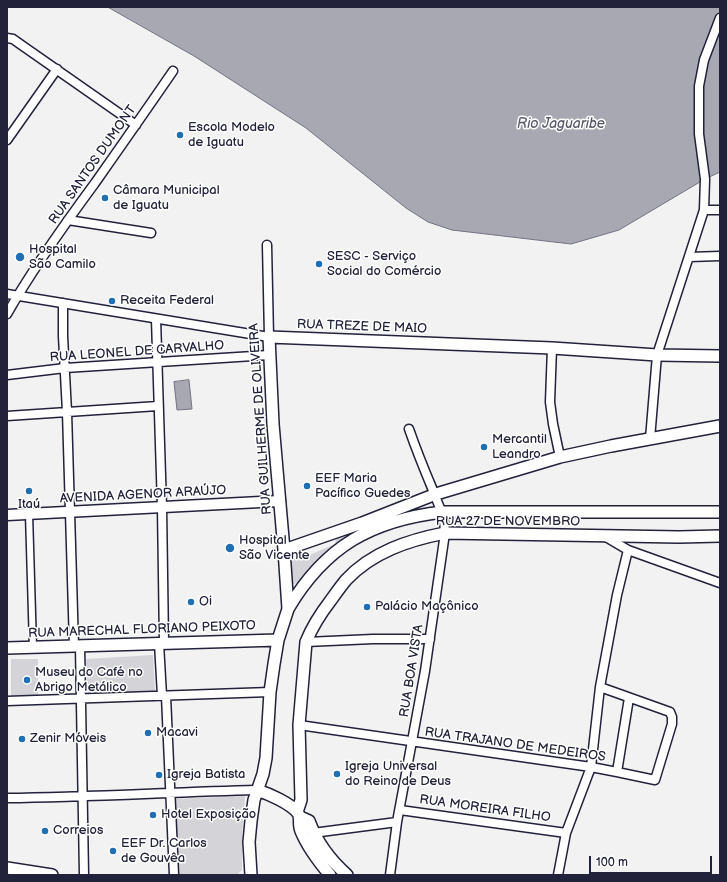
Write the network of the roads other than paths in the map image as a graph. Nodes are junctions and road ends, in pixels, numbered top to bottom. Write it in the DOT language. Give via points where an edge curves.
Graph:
graph roads {
  1 [pos="720,18"];
  2 [pos="7,38"];
  3 [pos="57,69"];
  4 [pos="173,71"];
  5 [pos="136,125"];
  6 [pos="7,140"];
  7 [pos="704,210"];
  8 [pos="720,210"];
  9 [pos="68,220"];
  10 [pos="151,233"];
  11 [pos="267,245"];
  12 [pos="689,256"];
  13 [pos="720,256"];
  14 [pos="7,294"];
  15 [pos="17,296"];
  16 [pos="63,303"];
  17 [pos="7,314"];
  18 [pos="156,319"];
  19 [pos="269,337"];
  20 [pos="552,348"];
  21 [pos="269,355"];
  22 [pos="657,355"];
  23 [pos="720,356"];
  24 [pos="158,362"];
  25 [pos="65,368"];
  26 [pos="7,375"];
  27 [pos="158,406"];
  28 [pos="67,412"];
  29 [pos="7,416"];
  30 [pos="720,426"];
  31 [pos="408,429"];
  32 [pos="650,439"];
  33 [pos="560,457"];
  34 [pos="434,495"];
  35 [pos="280,501"];
  36 [pos="162,507"];
  37 [pos="70,512"];
  38 [pos="443,512"];
  39 [pos="720,512"];
  40 [pos="29,514"];
  41 [pos="7,515"];
  42 [pos="445,533"];
  43 [pos="605,536"];
  44 [pos="720,536"];
  45 [pos="284,550"];
  46 [pos="628,550"];
  47 [pos="720,583"];
  48 [pos="288,609"];
  49 [pos="430,639"];
  50 [pos="278,640"];
  51 [pos="306,642"];
  52 [pos="162,643"];
  53 [pos="77,646"];
  54 [pos="33,647"];
  55 [pos="7,648"];
  56 [pos="600,687"];
  57 [pos="270,692"];
  58 [pos="164,696"];
  59 [pos="629,698"];
  60 [pos="82,699"];
  61 [pos="7,701"];
  62 [pos="299,725"];
  63 [pos="413,742"];
  64 [pos="591,768"];
  65 [pos="617,772"];
  66 [pos="257,790"];
  67 [pos="170,792"];
  68 [pos="83,797"];
  69 [pos="7,798"];
  70 [pos="400,810"];
  71 [pos="298,814"];
  72 [pos="397,822"];
  73 [pos="313,832"];
  74 [pos="566,833"];
  75 [pos="7,868"];
  76 [pos="52,875"];
  77 [pos="84,875"];
  78 [pos="174,875"];
  79 [pos="251,875"];
  80 [pos="330,875"];
  81 [pos="347,875"];
  82 [pos="390,875"];
  83 [pos="558,875"];
  1 -- 7 [label="street" via="704,60 699,86 699,134 705,179"];
  2 -- 3 [label="street" via="13,39"];
  3 -- 5 [label="street"];
  3 -- 6 [label="street"];
  4 -- 5 [label="street, RUA SANTOS DUMONT"];
  5 -- 9 [label="street, RUA SANTOS DUMONT"];
  7 -- 8 [label="street"];
  7 -- 12 [label="street"];
  9 -- 10 [label="street"];
  9 -- 15 [label="street, RUA SANTOS DUMONT"];
  11 -- 19 [label="street, RUA GUILHERME DE OLIVEIRA"];
  12 -- 13 [label="street"];
  12 -- 22 [label="street"];
  14 -- 15 [label="street, RUA TREZE DE MAIO"];
  15 -- 16 [label="street, RUA TREZE DE MAIO"];
  15 -- 17 [label="street, RUA SANTOS DUMONT"];
  16 -- 18 [label="street, RUA TREZE DE MAIO"];
  16 -- 25 [label="street"];
  18 -- 19 [label="street, RUA TREZE DE MAIO"];
  18 -- 24 [label="street"];
  19 -- 20 [label="main road, RUA TREZE DE MAIO"];
  19 -- 21 [label="main road, RUA GUILHERME DE OLIVEIRA"];
  20 -- 22 [label="main road, RUA TREZE DE MAIO"];
  20 -- 33 [label="street" via="550,402"];
  21 -- 24 [label="street, RUA LEONEL DE CARVALHO"];
  21 -- 35 [label="main road, RUA GUILHERME DE OLIVEIRA"];
  22 -- 23 [label="main road, RUA TREZE DE MAIO"];
  22 -- 32 [label="street"];
  24 -- 25 [label="street, RUA LEONEL DE CARVALHO"];
  24 -- 27 [label="street"];
  25 -- 26 [label="street, RUA LEONEL DE CARVALHO"];
  25 -- 28 [label="street"];
  27 -- 28 [label="street"];
  27 -- 36 [label="street"];
  28 -- 29 [label="street"];
  28 -- 37 [label="street"];
  30 -- 32 [label="main road"];
  31 -- 34 [label="street, RUA BOA VISTA"];
  32 -- 33 [label="main road"];
  33 -- 34 [label="main road"];
  34 -- 38 [label="street, RUA BOA VISTA"];
  34 -- 45 [label="main road"];
  35 -- 36 [label="street, AVENIDA AGENOR ARAÚJO"];
  35 -- 45 [label="main road, RUA GUILHERME DE OLIVEIRA"];
  36 -- 37 [label="street, AVENIDA AGENOR ARAÚJO"];
  36 -- 52 [label="street"];
  37 -- 40 [label="street, AVENIDA AGENOR ARAÚJO"];
  37 -- 53 [label="street"];
  38 -- 39 [label="main road, RUA 27 DE NOVEMBRO"];
  38 -- 42 [label="street, RUA BOA VISTA"];
  38 -- 48 [label="main road, RUA 27 DE NOVEMBRO" via="397,520 356,537 313,573"];
  40 -- 41 [label="street, AVENIDA AGENOR ARAÚJO"];
  40 -- 54 [label="street"];
  42 -- 43 [label="main road, RUA 27 DE NOVEMBRO"];
  42 -- 49 [label="street, RUA BOA VISTA"];
  42 -- 51 [label="main road, RUA 27 DE NOVEMBRO" via="390,549 361,567 346,580 327,605"];
  43 -- 44 [label="main road, RUA 27 DE NOVEMBRO"];
  43 -- 46 [label="street"];
  45 -- 48 [label="main road, RUA GUILHERME DE OLIVEIRA"];
  46 -- 47 [label="street"];
  46 -- 56 [label="street"];
  48 -- 50 [label="main road, RUA GUILHERME DE OLIVEIRA"];
  49 -- 51 [label="street"];
  49 -- 63 [label="street, RUA BOA VISTA"];
  50 -- 52 [label="main road, RUA MARECHAL FLORIANO PEIXOTO"];
  50 -- 57 [label="main road, RUA GUILHERME DE OLIVEIRA"];
  51 -- 62 [label="main road, RUA 27 DE NOVEMBRO"];
  52 -- 53 [label="main road, RUA MARECHAL FLORIANO PEIXOTO"];
  52 -- 58 [label="street"];
  53 -- 54 [label="main road, RUA MARECHAL FLORIANO PEIXOTO"];
  53 -- 60 [label="street"];
  54 -- 55 [label="main road, RUA MARECHAL FLORIANO PEIXOTO"];
  56 -- 59 [label="street"];
  56 -- 64 [label="street"];
  57 -- 58 [label="street"];
  57 -- 66 [label="main road, RUA GUILHERME DE OLIVEIRA" via="264,774"];
  58 -- 60 [label="street"];
  58 -- 67 [label="street"];
  59 -- 65 [label="street"];
  59 -- 65 [label="street, RUA TRAJANO DE MEDEIROS" via="670,712 672,724 655,780"];
  60 -- 61 [label="street"];
  60 -- 68 [label="street"];
  62 -- 63 [label="street, RUA TRAJANO DE MEDEIROS"];
  62 -- 71 [label="main road, RUA 27 DE NOVEMBRO" via="302,800"];
  63 -- 64 [label="street, RUA TRAJANO DE MEDEIROS"];
  63 -- 70 [label="street, RUA BOA VISTA"];
  64 -- 65 [label="street, RUA TRAJANO DE MEDEIROS"];
  64 -- 74 [label="street"];
  66 -- 67 [label="street"];
  66 -- 71 [label="main road" via="277,798"];
  66 -- 79 [label="main road, RUA GUILHERME DE OLIVEIRA" via="249,842"];
  67 -- 68 [label="street"];
  67 -- 78 [label="street"];
  68 -- 69 [label="street"];
  68 -- 77 [label="street"];
  70 -- 72 [label="street, RUA BOA VISTA"];
  70 -- 74 [label="street, RUA MOREIRA FILHO"];
  71 -- 73 [label="main road" via="309,821"];
  71 -- 80 [label="main road" via="299,825 308,846"];
  72 -- 73 [label="street"];
  72 -- 82 [label="street, RUA BOA VISTA"];
  73 -- 81 [label="main road" via="323,849"];
  74 -- 83 [label="street"];
  75 -- 76 [label="main road"];
}
